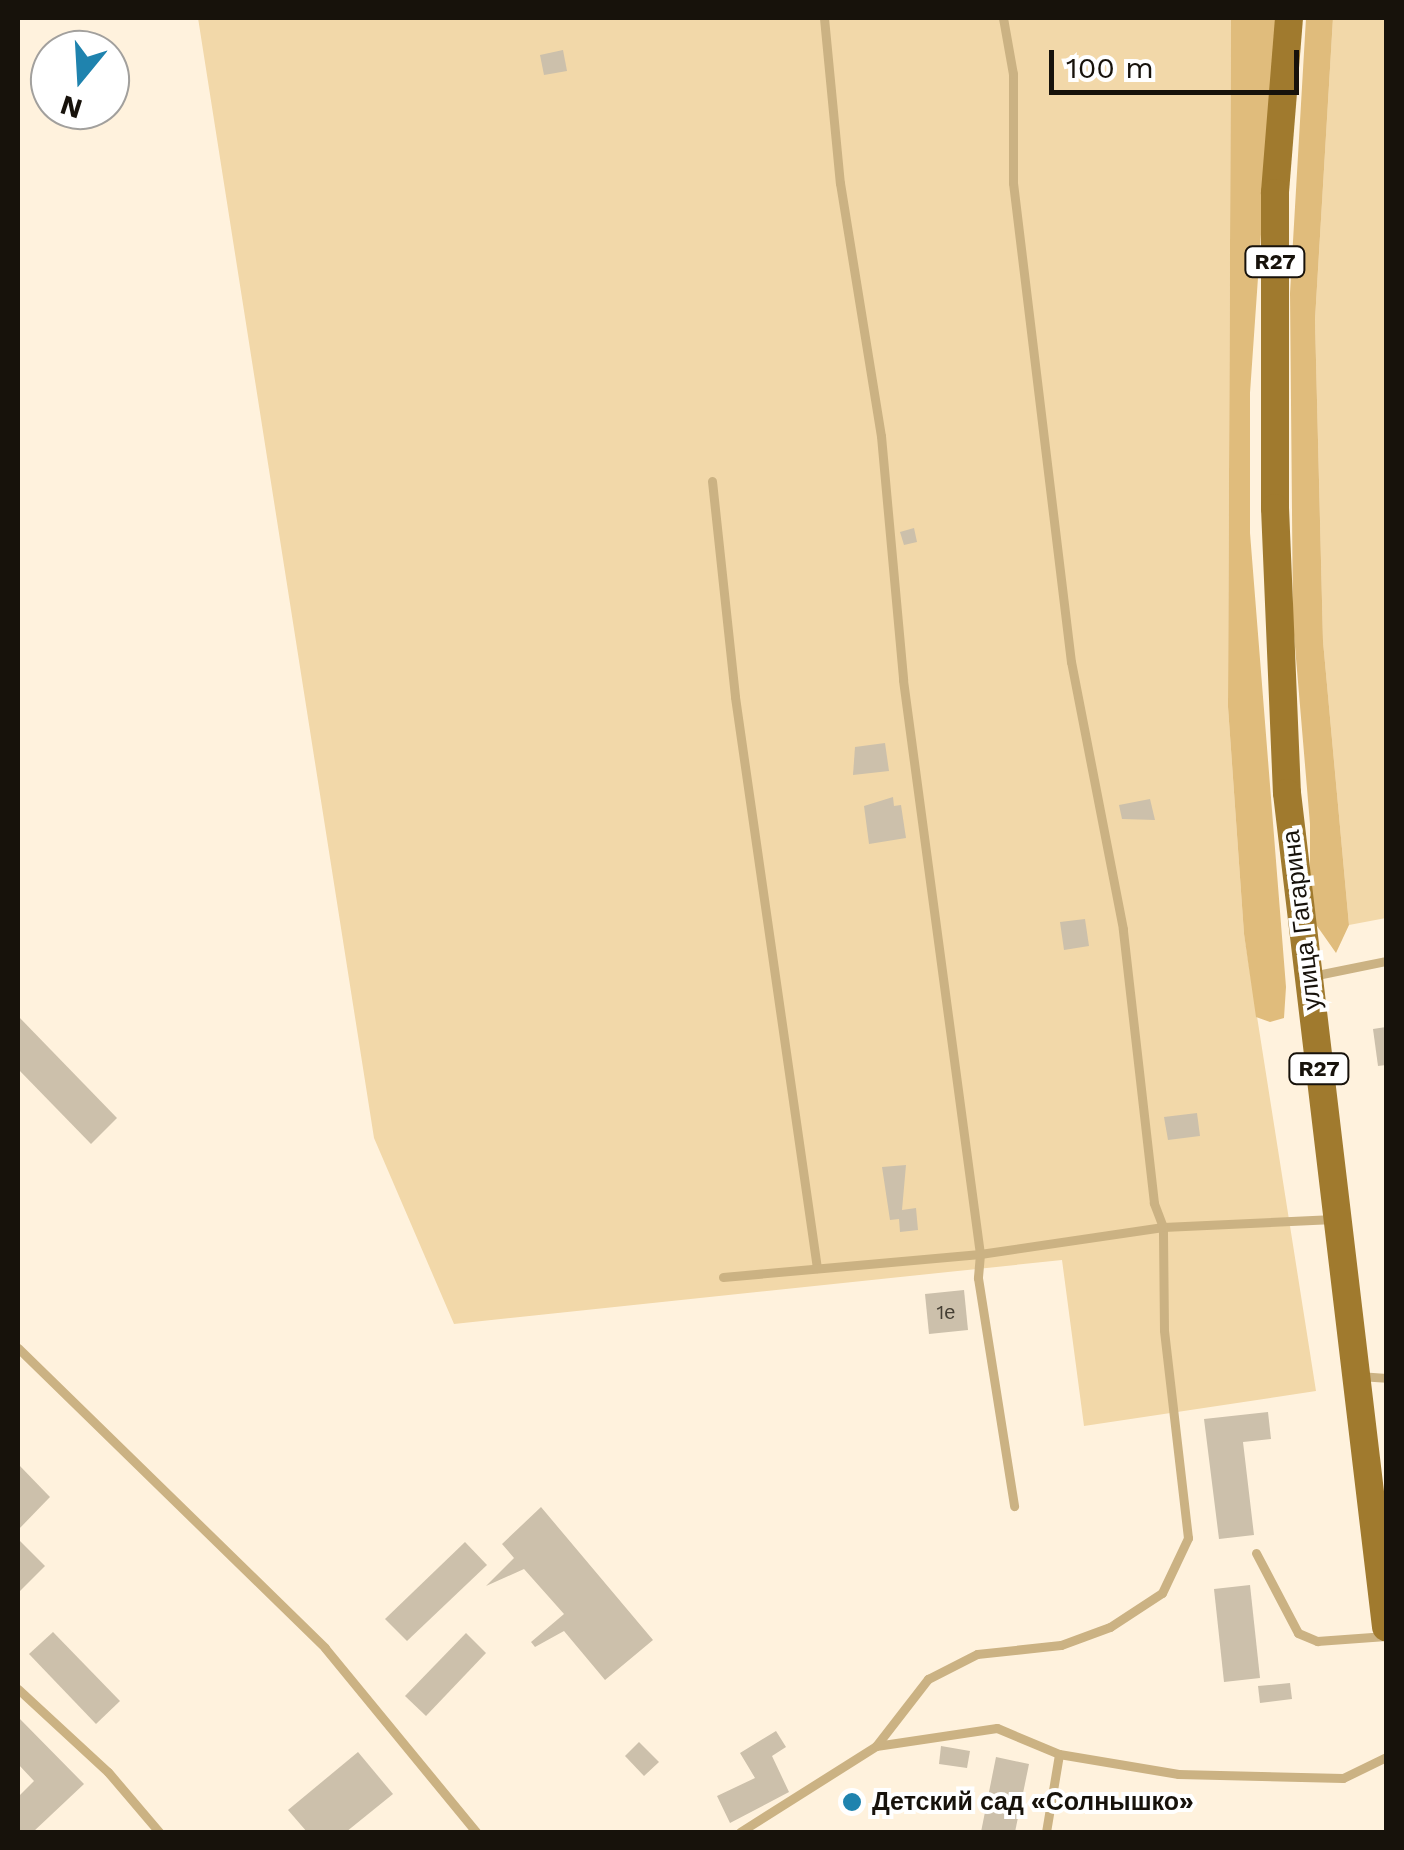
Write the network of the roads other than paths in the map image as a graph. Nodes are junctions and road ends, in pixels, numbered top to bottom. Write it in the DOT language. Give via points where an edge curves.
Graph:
graph roads {
  1 [pos="824,18"];
  2 [pos="1003,18"];
  3 [pos="1289,18"];
  4 [pos="712,481"];
  5 [pos="1386,961"];
  6 [pos="1309,977"];
  7 [pos="1337,1218"];
  8 [pos="1162,1227"];
  9 [pos="980,1254"];
  10 [pos="818,1268"];
  11 [pos="723,1277"];
  12 [pos="18,1348"];
  13 [pos="1352,1375"];
  14 [pos="1386,1378"];
  15 [pos="1014,1506"];
  16 [pos="1256,1554"];
  17 [pos="1386,1627"];
  18 [pos="1386,1636"];
  19 [pos="18,1688"];
  20 [pos="876,1746"];
  21 [pos="1059,1754"];
  22 [pos="1386,1757"];
  23 [pos="158,1832"];
  24 [pos="476,1832"];
  25 [pos="740,1832"];
  26 [pos="1046,1832"];
  1 -- 9 [label="lane"];
  2 -- 8 [label="lane" via="1013,74 1013,183 1071,662 1123,929"];
  3 -- 6 [label="main road, улица Гагарина / R27" via="1274,193 1275,508 1287,793"];
  4 -- 10 [label="lane" via="735,697"];
  5 -- 6 [label="lane"];
  6 -- 7 [label="main road, улица Гагарина / R27"];
  7 -- 8 [label="lane"];
  7 -- 13 [label="main road, улица Гагарина / R27"];
  8 -- 9 [label="lane"];
  8 -- 20 [label="lane" via="1164,1330 1188,1538 1162,1593 1110,1627 1061,1646 977,1654 928,1679"];
  9 -- 10 [label="lane"];
  9 -- 15 [label="lane" via="978,1278"];
  10 -- 11 [label="lane"];
  12 -- 24 [label="lane" via="325,1648"];
  13 -- 14 [label="lane"];
  13 -- 17 [label="main road, улица Гагарина / R27"];
  16 -- 18 [label="lane" via="1298,1633 1317,1641"];
  19 -- 23 [label="lane" via="108,1772"];
  20 -- 21 [label="lane" via="997,1728"];
  20 -- 25 [label="lane"];
  21 -- 22 [label="lane" via="1178,1774 1343,1778"];
  21 -- 26 [label="lane"];
}
